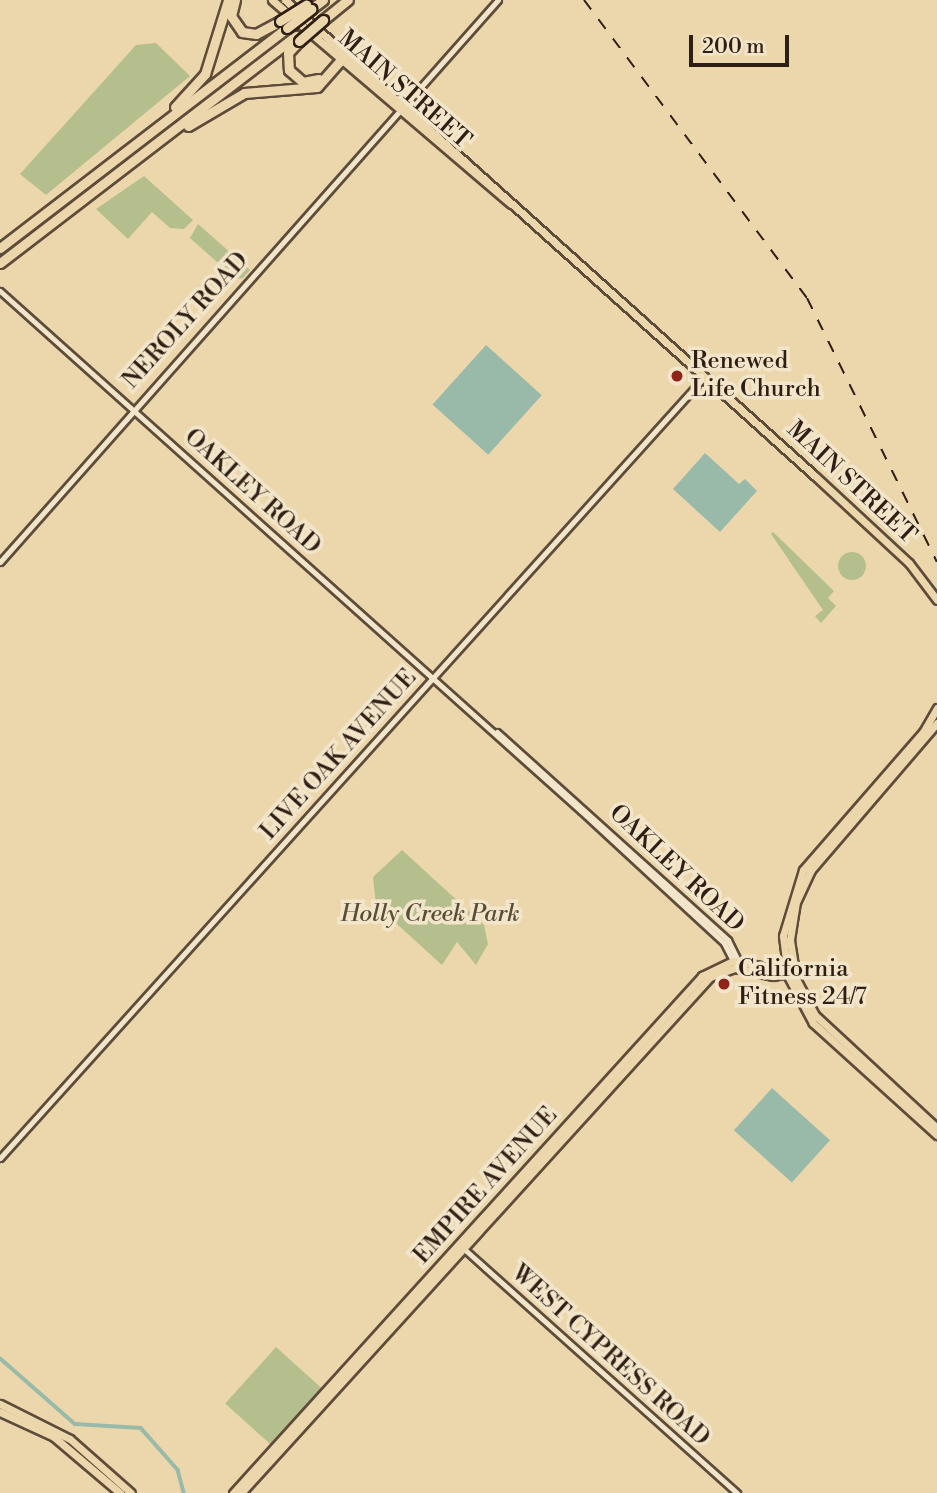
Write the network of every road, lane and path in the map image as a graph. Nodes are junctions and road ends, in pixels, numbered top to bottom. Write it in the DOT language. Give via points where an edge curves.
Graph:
graph roads {
  1 [pos="228,0"];
  2 [pos="235,0"];
  3 [pos="272,0"];
  4 [pos="285,0"];
  5 [pos="323,0"];
  6 [pos="345,0"];
  7 [pos="498,0"];
  8 [pos="310,5"];
  9 [pos="284,24"];
  10 [pos="297,38"];
  11 [pos="342,58"];
  12 [pos="400,108"];
  13 [pos="139,156"];
  14 [pos="96,174"];
  15 [pos="0,248"];
  16 [pos="0,263"];
  17 [pos="0,291"];
  18 [pos="705,376"];
  19 [pos="132,408"];
  20 [pos="0,562"];
  21 [pos="937,600"];
  22 [pos="433,677"];
  23 [pos="937,708"];
  24 [pos="937,723"];
  25 [pos="784,952"];
  26 [pos="737,965"];
  27 [pos="772,968"];
  28 [pos="789,972"];
  29 [pos="645,1039"];
  30 [pos="635,1059"];
  31 [pos="937,1128"];
  32 [pos="937,1135"];
  33 [pos="0,1158"];
  34 [pos="461,1246"];
  35 [pos="0,1404"];
  36 [pos="0,1412"];
  37 [pos="112,1480"];
  38 [pos="120,1493"];
  39 [pos="131,1493"];
  40 [pos="233,1493"];
  41 [pos="240,1493"];
  42 [pos="737,1493"];
  1 -- 14 [label="highway" via="199,83"];
  2 -- 9 [label="highway" via="231,16 242,32 256,34"];
  3 -- 11 [label="main road, MAIN STREET"];
  4 -- 11 [label="main road, MAIN STREET"];
  5 -- 8 [label="highway"];
  6 -- 10 [label="highway, bridge"];
  7 -- 12 [label="street, NEROLY ROAD"];
  8 -- 9 [label="highway, bridge"];
  9 -- 14 [label="highway"];
  10 -- 11 [label="highway" via="287,62 299,80 317,80"];
  10 -- 13 [label="highway"];
  11 -- 12 [label="main road, MAIN STREET"];
  11 -- 13 [label="highway" via="312,89 238,95"];
  12 -- 18 [label="main road, MAIN STREET"];
  12 -- 19 [label="street, NEROLY ROAD"];
  13 -- 16 [label="highway"];
  14 -- 15 [label="highway"];
  17 -- 19 [label="street, OAKLEY ROAD"];
  18 -- 21 [label="main road, MAIN STREET" via="909,563"];
  18 -- 22 [label="street, LIVE OAK AVENUE"];
  19 -- 20 [label="street, NEROLY ROAD"];
  19 -- 22 [label="street, OAKLEY ROAD"];
  22 -- 26 [label="street, OAKLEY ROAD" via="728,940"];
  22 -- 33 [label="street, LIVE OAK AVENUE"];
  23 -- 25 [label="main road" via="923,732 803,870 788,905"];
  24 -- 28 [label="main road" via="805,879 792,919"];
  25 -- 27 [label="main road"];
  25 -- 28 [label="main road"];
  26 -- 27 [label="main road"];
  26 -- 28 [label="main road"];
  26 -- 29 [label="main road, EMPIRE AVENUE" via="702,976"];
  26 -- 30 [label="main road, EMPIRE AVENUE" via="710,977"];
  27 -- 28 [label="main road"];
  28 -- 31 [label="main road" via="826,1027"];
  28 -- 32 [label="main road" via="818,1028"];
  29 -- 30 [label="main road"];
  29 -- 34 [label="main road, EMPIRE AVENUE"];
  30 -- 34 [label="main road, EMPIRE AVENUE"];
  34 -- 40 [label="main road, EMPIRE AVENUE"];
  34 -- 41 [label="main road, EMPIRE AVENUE"];
  34 -- 42 [label="street, WEST CYPRESS ROAD"];
  35 -- 37 [label="main road" via="56,1429"];
  36 -- 37 [label="main road" via="54,1437"];
  37 -- 38 [label="main road"];
  37 -- 39 [label="main road"];
}
